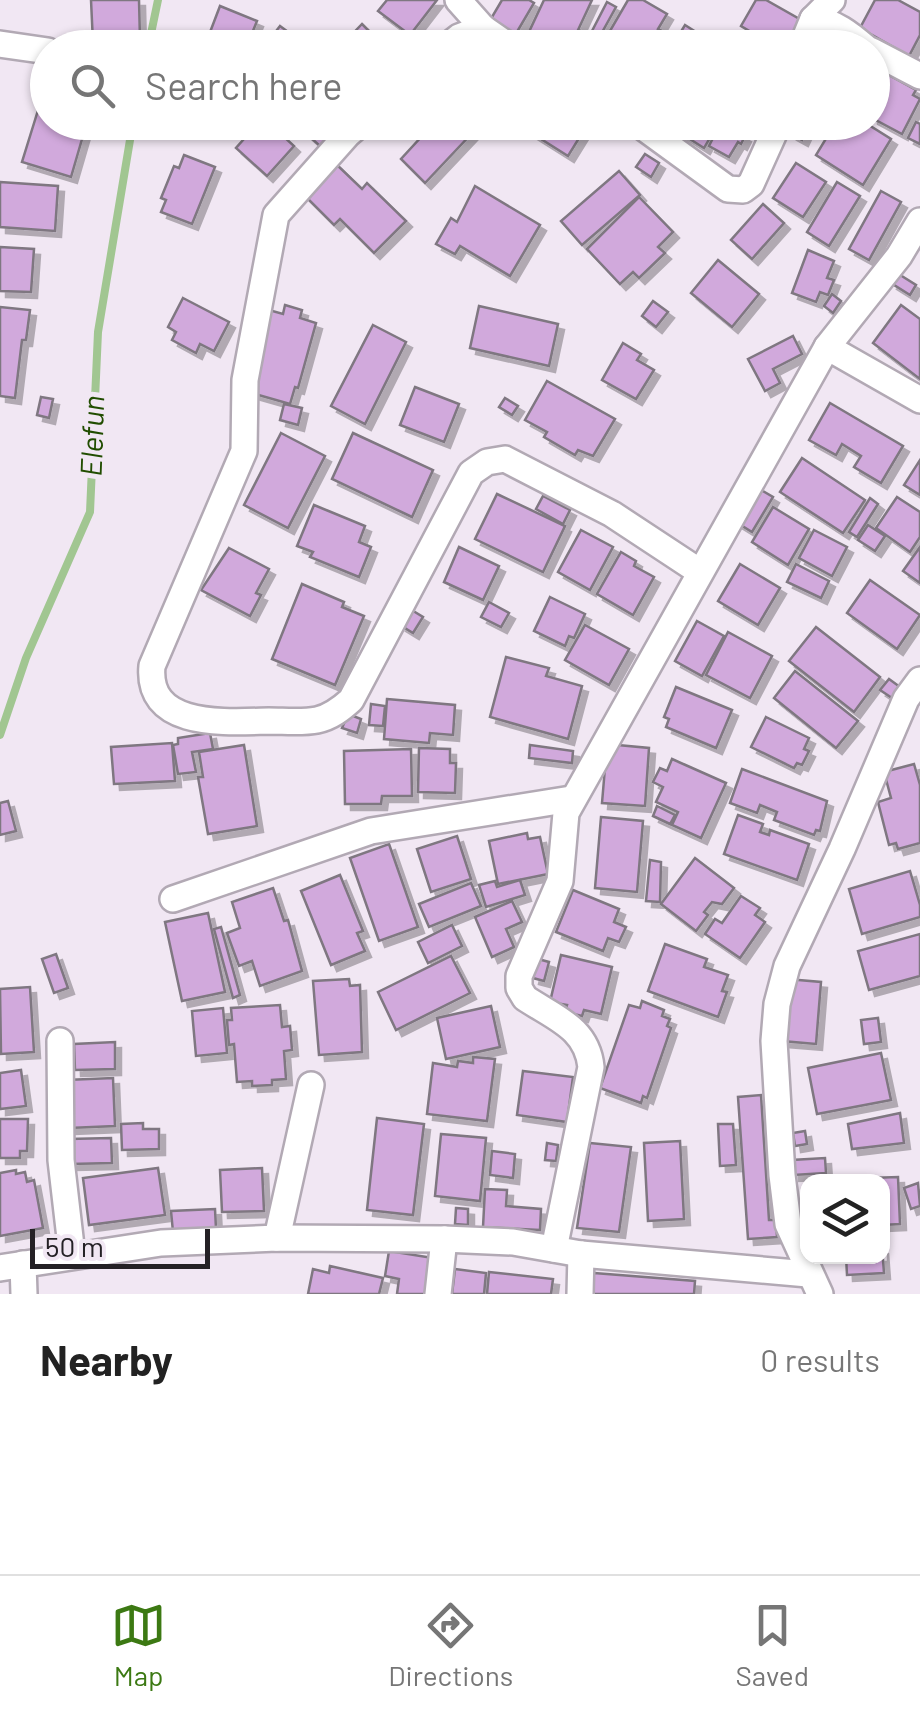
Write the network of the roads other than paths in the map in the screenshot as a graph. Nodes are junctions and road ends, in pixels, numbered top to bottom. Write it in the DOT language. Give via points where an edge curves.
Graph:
graph roads {
  1 [pos="458,0"];
  2 [pos="832,0"];
  3 [pos="813,20"];
  4 [pos="483,28"];
  5 [pos="478,30"];
  6 [pos="486,30"];
  7 [pos="808,30"];
  8 [pos="844,30"];
  9 [pos="0,44"];
  10 [pos="30,48"];
  11 [pos="890,60"];
  12 [pos="920,76"];
  13 [pos="343,140"];
  14 [pos="661,140"];
  15 [pos="771,140"];
  16 [pos="920,221"];
  17 [pos="827,347"];
  18 [pos="920,400"];
  19 [pos="700,572"];
  20 [pos="915,699"];
  21 [pos="572,800"];
  22 [pos="172,899"];
  23 [pos="60,1041"];
  24 [pos="311,1085"];
  25 [pos="277,1238"];
  26 [pos="444,1240"];
  27 [pos="554,1249"];
  28 [pos="582,1254"];
  29 [pos="72,1255"];
  30 [pos="12,1266"];
  31 [pos="814,1284"];
  32 [pos="24,1294"];
  33 [pos="438,1294"];
  34 [pos="580,1294"];
  1 -- 4 [label="street"];
  2 -- 3 [label="street"];
  3 -- 7 [label="street"];
  3 -- 8 [label="street"];
  4 -- 5 [label="street"];
  4 -- 6 [label="street"];
  9 -- 10 [label="street"];
  11 -- 12 [label="street"];
  13 -- 19 [label="street" via="276,215 244,380 244,452 152,666 156,696 200,720 316,720 338,712 351,700 471,473 486,462 505,460 612,514"];
  14 -- 15 [label="street" via="728,188 743,190"];
  16 -- 17 [label="street"];
  17 -- 18 [label="street"];
  17 -- 19 [label="street"];
  19 -- 21 [label="street"];
  20 -- 31 [label="street" via="787,966 777,1004 788,1224"];
  21 -- 22 [label="street" via="372,830"];
  21 -- 27 [label="street" via="560,881 519,976 525,998 582,1036 589,1052"];
  23 -- 29 [label="street" via="61,1160"];
  24 -- 25 [label="street"];
  25 -- 26 [label="street"];
  25 -- 29 [label="street" via="161,1242"];
  26 -- 27 [label="street"];
  26 -- 33 [label="street"];
  27 -- 28 [label="street"];
  28 -- 31 [label="street"];
  28 -- 34 [label="street"];
  29 -- 30 [label="street"];
  30 -- 32 [label="street"];
}
